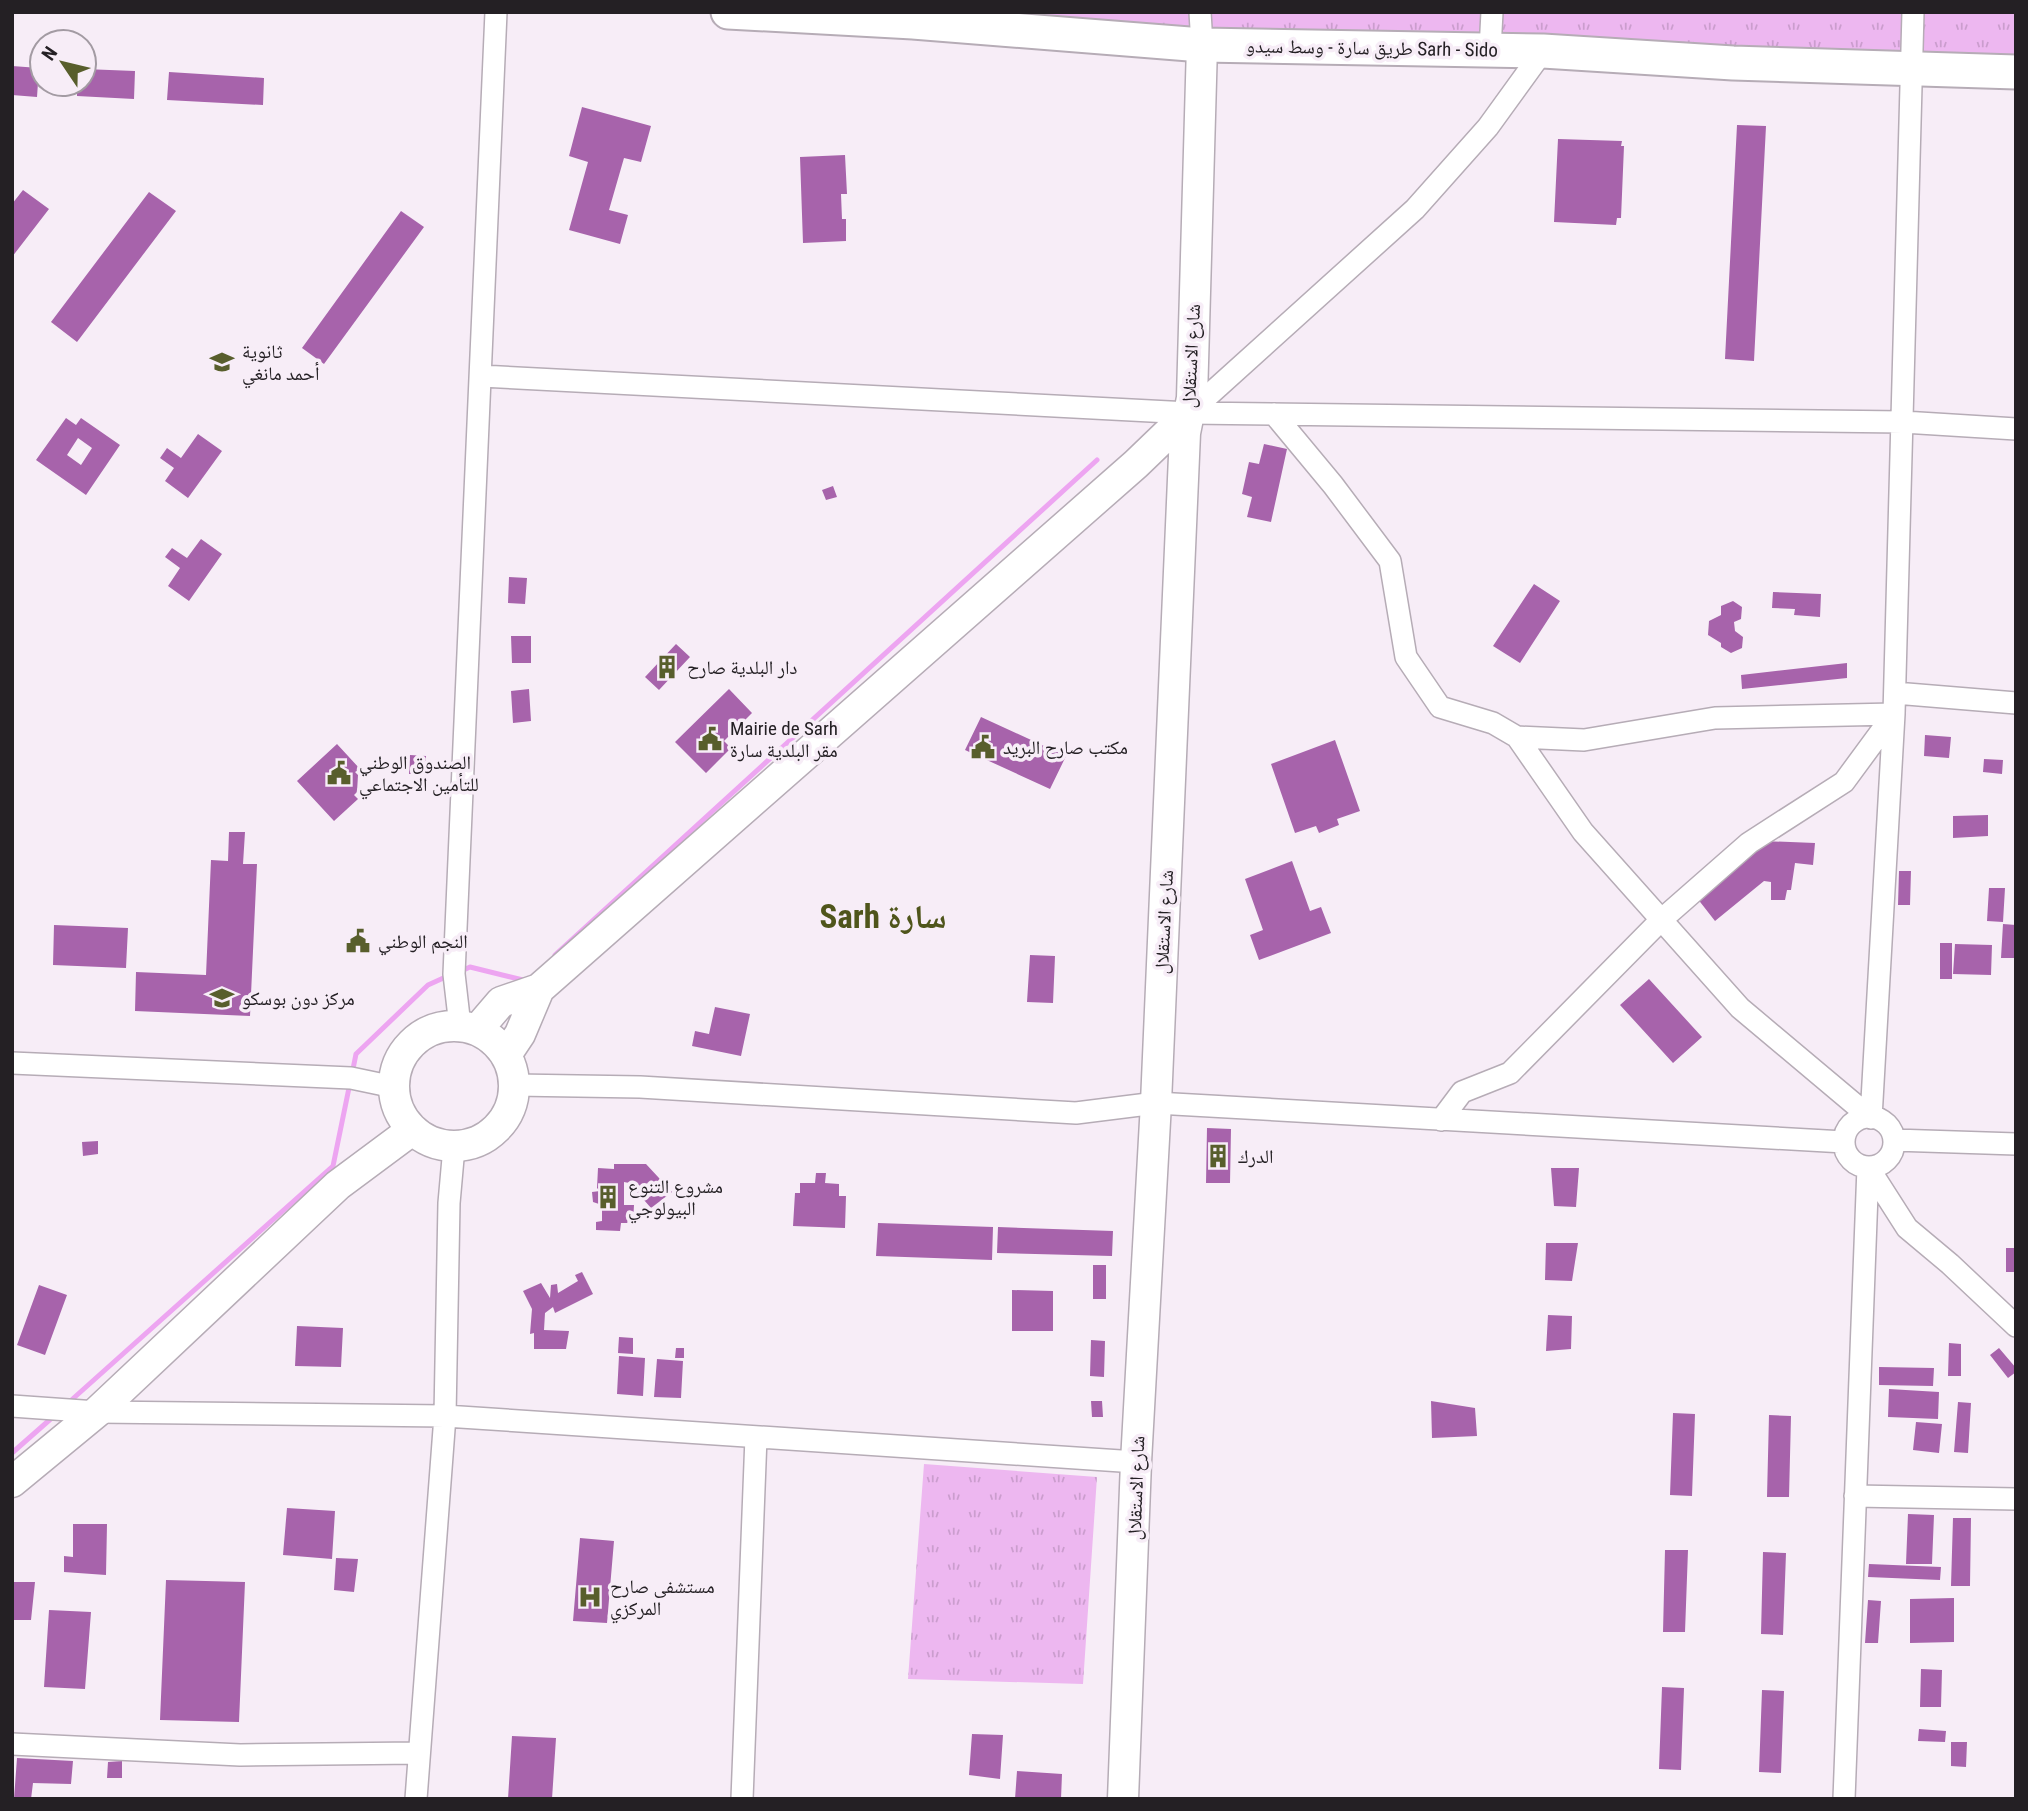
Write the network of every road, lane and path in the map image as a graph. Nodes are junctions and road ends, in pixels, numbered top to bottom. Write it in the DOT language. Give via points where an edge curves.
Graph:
graph roads {
  1 [pos="496,12"];
  2 [pos="728,12"];
  3 [pos="1200,12"];
  4 [pos="1492,12"];
  5 [pos="1913,12"];
  6 [pos="913,17"];
  7 [pos="1202,45"];
  8 [pos="1490,50"];
  9 [pos="1543,51"];
  10 [pos="1910,68"];
  11 [pos="2016,72"];
  12 [pos="481,376"];
  13 [pos="1189,413"];
  14 [pos="1273,414"];
  15 [pos="1903,422"];
  16 [pos="2016,429"];
  17 [pos="1894,703"];
  18 [pos="2016,703"];
  19 [pos="1517,737"];
  20 [pos="1660,921"];
  21 [pos="539,989"];
  22 [pos="469,1028"];
  23 [pos="506,1055"];
  24 [pos="12,1063"];
  25 [pos="514,1085"];
  26 [pos="394,1087"];
  27 [pos="1156,1103"];
  28 [pos="1871,1118"];
  29 [pos="1441,1119"];
  30 [pos="412,1130"];
  31 [pos="1894,1140"];
  32 [pos="1844,1142"];
  33 [pos="2016,1144"];
  34 [pos="454,1147"];
  35 [pos="1868,1167"];
  36 [pos="2016,1326"];
  37 [pos="12,1406"];
  38 [pos="97,1412"];
  39 [pos="445,1416"];
  40 [pos="756,1437"];
  41 [pos="1136,1461"];
  42 [pos="12,1482"];
  43 [pos="1855,1496"];
  44 [pos="2016,1499"];
  45 [pos="12,1744"];
  46 [pos="418,1753"];
  47 [pos="416,1799"];
  48 [pos="742,1799"];
  49 [pos="1123,1799"];
  50 [pos="1844,1799"];
  1 -- 12 [label="street"];
  2 -- 6 [label="main road, طريق سارة - وسط سيدو Sarh - Sido"];
  3 -- 7 [label="street"];
  4 -- 8 [label="street"];
  5 -- 10 [label="street"];
  6 -- 7 [label="main road, طريق سارة - وسط سيدو Sarh - Sido"];
  7 -- 8 [label="main road, طريق سارة - وسط سيدو Sarh - Sido"];
  7 -- 13 [label="street, شارع الاستقلال"];
  8 -- 9 [label="main road, طريق سارة - وسط سيدو Sarh - Sido"];
  9 -- 10 [label="main road, طريق سارة - وسط سيدو Sarh - Sido"];
  9 -- 13 [label="street" via="1488,127 1415,209"];
  10 -- 11 [label="main road, طريق سارة - وسط سيدو Sarh - Sido"];
  10 -- 15 [label="street"];
  12 -- 13 [label="street"];
  12 -- 22 [label="street" via="454,974"];
  13 -- 14 [label="street"];
  13 -- 21 [label="street"];
  13 -- 27 [label="street, شارع الاستقلال"];
  14 -- 15 [label="street"];
  14 -- 19 [label="street" via="1390,561 1406,657 1440,707 1493,723"];
  15 -- 16 [label="street"];
  15 -- 17 [label="street"];
  17 -- 18 [label="street"];
  17 -- 19 [label="street" via="1716,718 1584,740"];
  17 -- 20 [label="street" via="1844,782 1749,844"];
  17 -- 28 [label="street"];
  19 -- 20 [label="street" via="1583,832"];
  20 -- 28 [label="street" via="1740,1008"];
  20 -- 29 [label="street" via="1510,1073 1462,1092"];
  21 -- 22 [label="street" via="501,1002"];
  21 -- 23 [label="street"];
  22 -- 23 [label="street" via="494,1040"];
  22 -- 26 [label="street" via="440,1027 421,1035 397,1067"];
  23 -- 25 [label="street"];
  24 -- 26 [label="street" via="351,1078"];
  25 -- 27 [label="street" via="640,1087 1076,1113"];
  25 -- 34 [label="street" via="512,1104 490,1135"];
  26 -- 30 [label="street" via="402,1118"];
  27 -- 29 [label="street"];
  27 -- 41 [label="street, شارع الاستقلال"];
  28 -- 31 [label="street" via="1886,1124"];
  28 -- 32 [label="street" via="1849,1127"];
  29 -- 32 [label="street"];
  30 -- 34 [label="street" via="439,1145"];
  30 -- 38 [label="street" via="338,1185"];
  31 -- 33 [label="street"];
  31 -- 35 [label="street" via="1887,1159"];
  32 -- 35 [label="street" via="1849,1157"];
  34 -- 39 [label="street"];
  35 -- 36 [label="street" via="1907,1228"];
  35 -- 43 [label="street"];
  37 -- 38 [label="street"];
  38 -- 39 [label="street"];
  38 -- 42 [label="street"];
  39 -- 40 [label="street"];
  39 -- 46 [label="street"];
  40 -- 41 [label="street"];
  40 -- 48 [label="street"];
  41 -- 49 [label="street, شارع الاستقلال"];
  43 -- 44 [label="street"];
  43 -- 50 [label="street"];
  45 -- 46 [label="street" via="240,1755"];
  46 -- 47 [label="street"];
}
